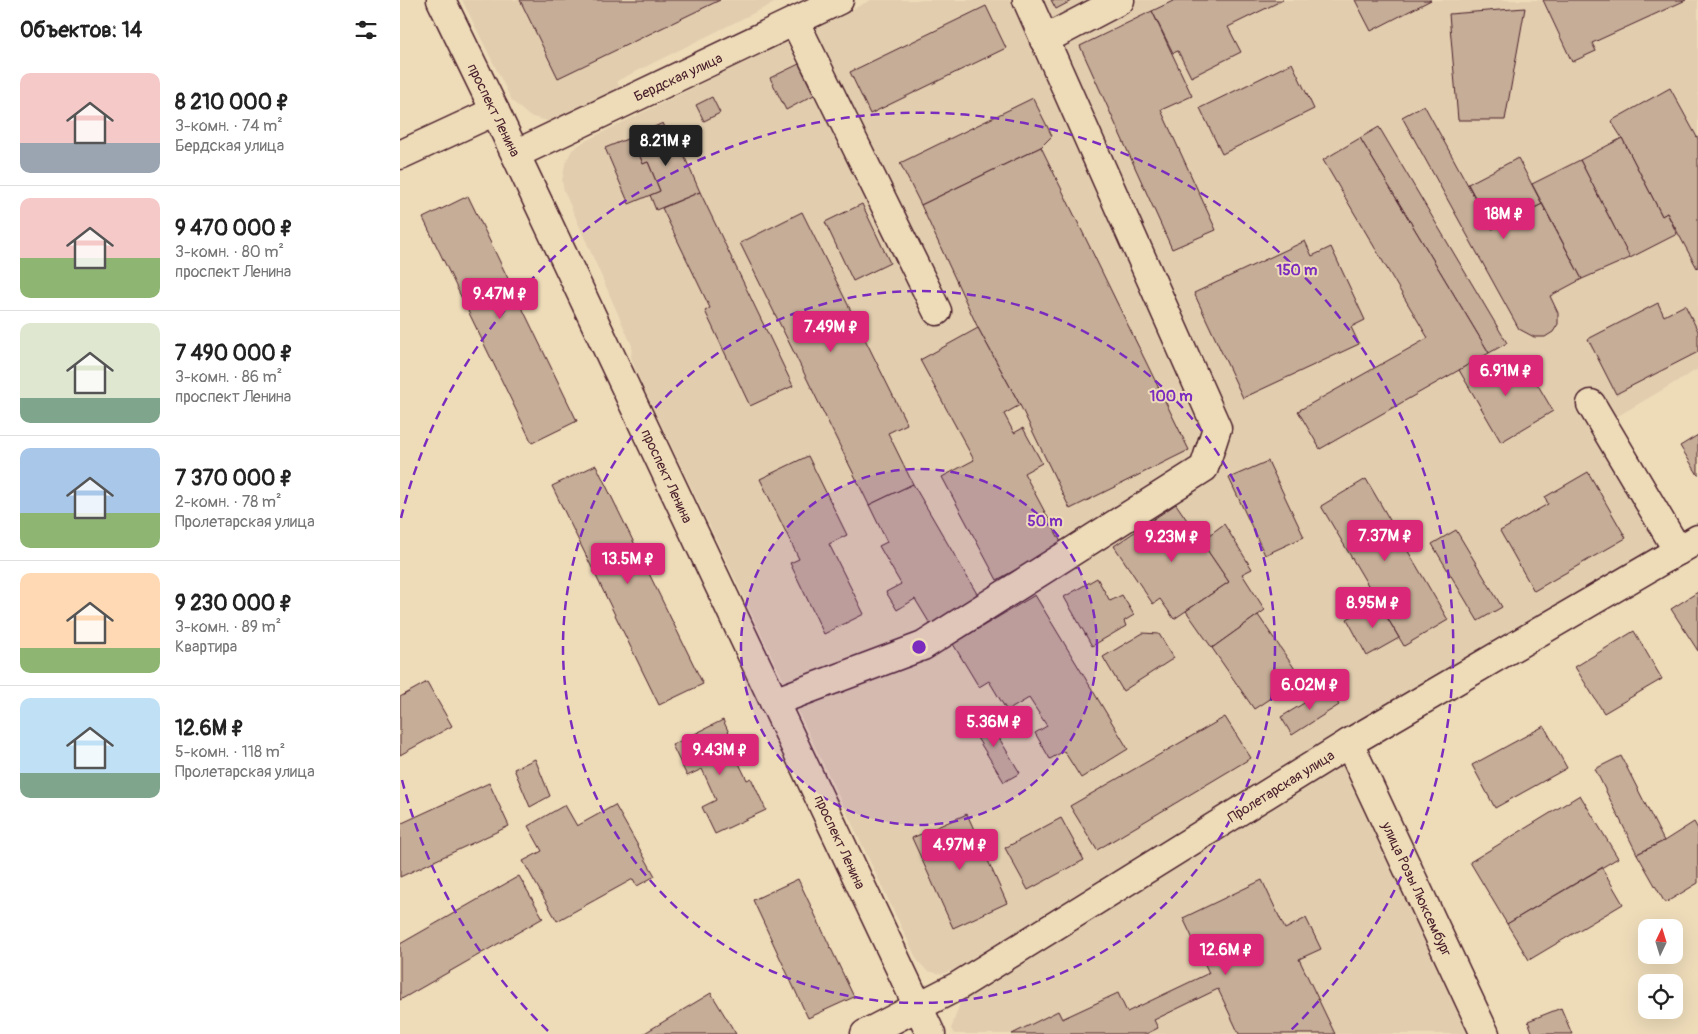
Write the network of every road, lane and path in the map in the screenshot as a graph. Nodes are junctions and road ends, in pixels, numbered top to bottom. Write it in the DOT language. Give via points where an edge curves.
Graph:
graph roads {
  1 [pos="441,0"];
  2 [pos="839,0"];
  3 [pos="1026,0"];
  4 [pos="1120,0"];
  5 [pos="795,22"];
  6 [pos="1044,40"];
  7 [pos="496,111"];
  8 [pos="516,154"];
  9 [pos="400,155"];
  10 [pos="937,311"];
  11 [pos="1591,404"];
  12 [pos="1688,545"];
  13 [pos="774,702"];
  14 [pos="1349,743"];
  15 [pos="918,1007"];
  16 [pos="865,1034"];
  17 [pos="931,1034"];
  18 [pos="1485,1034"];
  1 -- 7 [label="street, проспект Ленина"];
  2 -- 5 [label="street, Бердская улица"];
  3 -- 6 [label="street"];
  4 -- 6 [label="street"];
  5 -- 8 [label="street, Бердская улица"];
  5 -- 10 [label="street"];
  6 -- 13 [label="street" via="1217,428 1204,468 923,646"];
  7 -- 8 [label="street, проспект Ленина"];
  7 -- 9 [label="street"];
  8 -- 13 [label="street, проспект Ленина"];
  11 -- 12 [label="street"];
  12 -- 14 [label="street, Пролетарская улица"];
  13 -- 15 [label="street, проспект Ленина"];
  14 -- 15 [label="street, Пролетарская улица" via="958,986"];
  14 -- 18 [label="street, улица Розы Люксембург"];
  15 -- 16 [label="street, Пролетарская улица"];
  15 -- 17 [label="street, проспект Ленина"];
}
